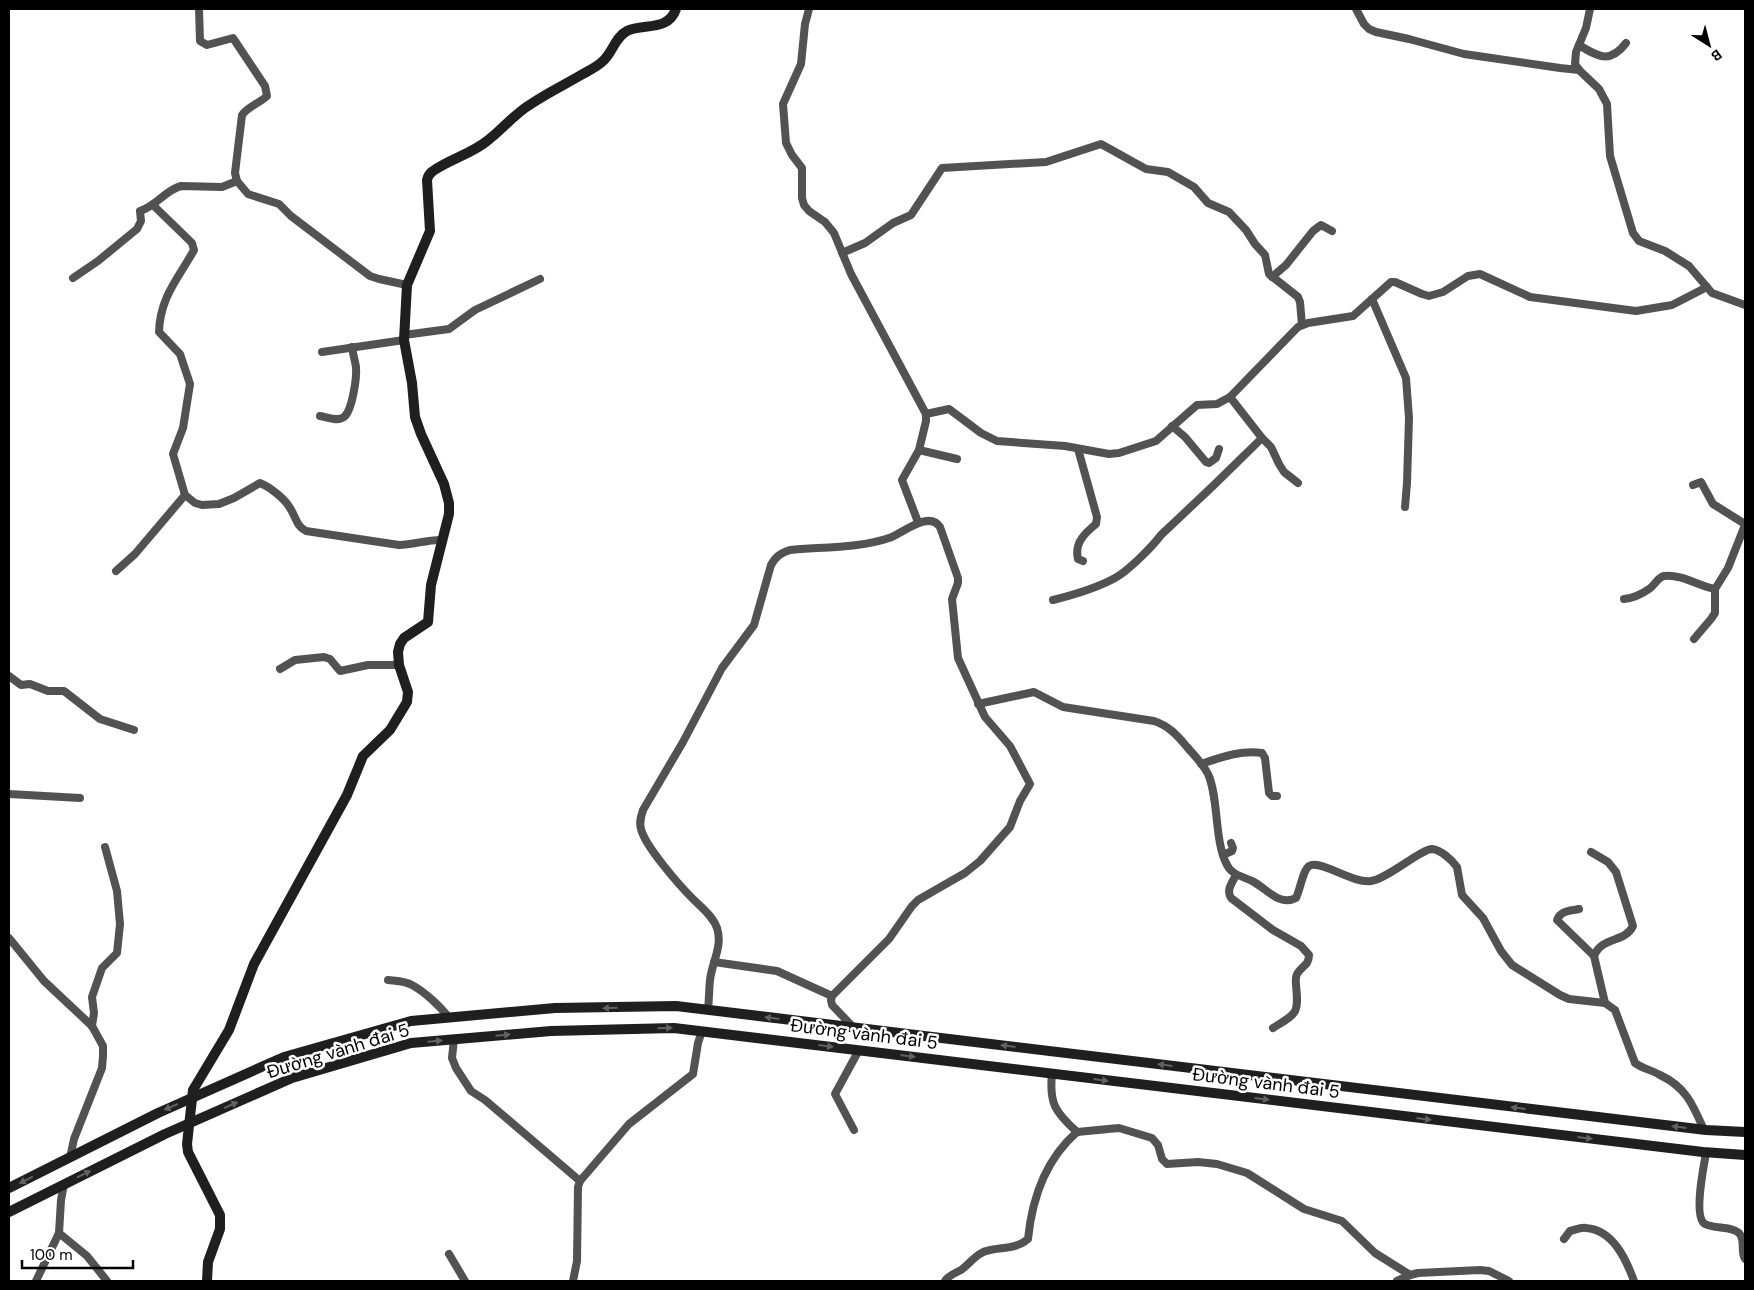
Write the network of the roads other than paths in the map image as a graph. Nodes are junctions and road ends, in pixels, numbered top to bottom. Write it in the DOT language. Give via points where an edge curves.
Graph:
graph roads {
  1 [pos="199,9"];
  2 [pos="676,9"];
  3 [pos="809,9"];
  4 [pos="1356,9"];
  5 [pos="1590,9"];
  6 [pos="1626,43"];
  7 [pos="1579,45"];
  8 [pos="1579,70"];
  9 [pos="237,181"];
  10 [pos="154,206"];
  11 [pos="1332,231"];
  12 [pos="842,253"];
  13 [pos="1272,277"];
  14 [pos="73,278"];
  15 [pos="540,279"];
  16 [pos="407,285"];
  17 [pos="1707,287"];
  18 [pos="1372,299"];
  19 [pos="1745,305"];
  20 [pos="1302,325"];
  21 [pos="404,338"];
  22 [pos="352,348"];
  23 [pos="322,352"];
  24 [pos="1230,397"];
  25 [pos="926,414"];
  26 [pos="320,416"];
  27 [pos="1172,426"];
  28 [pos="1262,438"];
  29 [pos="1078,449"];
  30 [pos="1219,449"];
  31 [pos="919,450"];
  32 [pos="957,459"];
  33 [pos="1298,484"];
  34 [pos="1693,485"];
  35 [pos="185,495"];
  36 [pos="1405,507"];
  37 [pos="918,522"];
  38 [pos="1745,524"];
  39 [pos="443,540"];
  40 [pos="1082,561"];
  41 [pos="116,572"];
  42 [pos="1714,589"];
  43 [pos="1624,599"];
  44 [pos="1053,600"];
  45 [pos="1694,639"];
  46 [pos="399,665"];
  47 [pos="280,668"];
  48 [pos="9,676"];
  49 [pos="978,704"];
  50 [pos="134,730"];
  51 [pos="1201,764"];
  52 [pos="9,794"];
  53 [pos="1277,796"];
  54 [pos="80,798"];
  55 [pos="1231,843"];
  56 [pos="105,847"];
  57 [pos="1591,852"];
  58 [pos="1223,855"];
  59 [pos="1236,874"];
  60 [pos="1579,909"];
  61 [pos="9,938"];
  62 [pos="1594,956"];
  63 [pos="714,962"];
  64 [pos="388,980"];
  65 [pos="832,996"];
  66 [pos="1605,1003"];
  67 [pos="708,1010"];
  68 [pos="449,1018"];
  69 [pos="92,1026"];
  70 [pos="855,1028"];
  71 [pos="1272,1028"];
  72 [pos="702,1031"];
  73 [pos="454,1039"];
  74 [pos="860,1050"];
  75 [pos="1052,1074"];
  76 [pos="192,1098"];
  77 [pos="189,1123"];
  78 [pos="854,1130"];
  79 [pos="1704,1130"];
  80 [pos="1077,1132"];
  81 [pos="1745,1132"];
  82 [pos="1706,1152"];
  83 [pos="1745,1155"];
  84 [pos="70,1158"];
  85 [pos="580,1181"];
  86 [pos="64,1184"];
  87 [pos="9,1188"];
  88 [pos="9,1212"];
  89 [pos="59,1233"];
  90 [pos="1564,1239"];
  91 [pos="449,1254"];
  92 [pos="1745,1259"];
  93 [pos="1407,1278"];
  94 [pos="36,1281"];
  95 [pos="107,1281"];
  96 [pos="207,1281"];
  97 [pos="465,1281"];
  98 [pos="573,1281"];
  99 [pos="944,1281"];
  100 [pos="1397,1281"];
  101 [pos="1509,1281"];
  102 [pos="1634,1281"];
  1 -- 9 [label="street" via="200,42 207,45 233,38 265,86 268,96 242,115 235,172"];
  2 -- 16 [label="main road" via="663,24 624,32 597,66 530,104 487,142 429,174 430,231"];
  3 -- 12 [label="street" via="802,64 783,104 786,139 788,149 802,168 804,205 830,227"];
  4 -- 8 [label="street" via="1364,24 1376,32 1464,54"];
  5 -- 7 [label="street"];
  6 -- 7 [label="street" via="1619,52 1604,57"];
  7 -- 8 [label="street" via="1574,58"];
  8 -- 17 [label="street" via="1595,84 1607,104 1610,156 1635,238 1689,266"];
  9 -- 10 [label="street" via="222,187 176,187"];
  9 -- 16 [label="street" via="248,194 279,204 370,276"];
  10 -- 14 [label="street" via="140,211 141,221 137,229"];
  10 -- 35 [label="street" via="192,243 194,250 163,304 159,324 159,332 180,354 190,384 183,428 172,454"];
  11 -- 13 [label="street" via="1321,226 1313,230 1286,265"];
  12 -- 13 [label="street" via="911,215 942,168 1046,162 1101,144 1146,170 1168,172 1194,187 1208,203 1229,212 1265,255"];
  12 -- 25 [label="street"];
  13 -- 20 [label="street" via="1298,297"];
  15 -- 21 [label="street" via="475,310 450,329"];
  16 -- 21 [label="main road"];
  17 -- 18 [label="street" via="1672,305 1644,311 1530,297 1480,274 1470,275 1443,292 1429,296 1391,282"];
  17 -- 19 [label="street" via="1719,296"];
  18 -- 20 [label="street" via="1354,316"];
  18 -- 36 [label="street" via="1406,378 1409,418"];
  20 -- 24 [label="street"];
  21 -- 22 [label="street"];
  21 -- 39 [label="main road" via="418,425 447,494 449,514"];
  22 -- 23 [label="street"];
  22 -- 26 [label="street" via="355,387 348,411 338,420"];
  24 -- 27 [label="street" via="1217,404 1197,405"];
  24 -- 28 [label="street"];
  25 -- 29 [label="street" via="949,409 997,441"];
  25 -- 31 [label="street"];
  27 -- 29 [label="street" via="1156,440 1119,453"];
  27 -- 30 [label="street" via="1206,462 1213,461"];
  28 -- 33 [label="street" via="1271,447 1284,472"];
  28 -- 44 [label="street" via="1121,575"];
  29 -- 40 [label="street" via="1096,516 1096,524 1085,532 1078,544 1077,555"];
  31 -- 32 [label="street"];
  31 -- 37 [label="street" via="902,480"];
  34 -- 38 [label="street" via="1701,482 1715,506"];
  35 -- 39 [label="street" via="202,505 219,504 260,482 286,503 297,524 306,531 399,545"];
  35 -- 41 [label="street"];
  37 -- 49 [label="street" via="937,523 958,578 952,599 956,651"];
  37 -- 63 [label="street" via="902,533 880,541 790,550 775,558 754,625 722,668 643,810 640,828 649,845 717,926 719,944"];
  38 -- 42 [label="street" via="1728,568"];
  39 -- 46 [label="main road" via="431,584 428,622 404,638 398,652"];
  42 -- 43 [label="street" via="1688,579 1666,576 1660,577 1651,588 1637,596"];
  42 -- 45 [label="street" via="1715,613"];
  46 -- 47 [label="street" via="368,664 340,671 324,657 295,660"];
  46 -- 76 [label="main road" via="408,692 407,702 390,730 363,756 347,795 254,964 229,1030 196,1084"];
  48 -- 50 [label="street" via="18,684 34,685 45,691 64,691 100,719"];
  49 -- 51 [label="street" via="1034,692 1063,707 1154,721 1173,731"];
  49 -- 65 [label="street" via="1010,746 1029,781 1029,788 1013,821 972,868 918,900 889,939"];
  51 -- 53 [label="street" via="1236,752 1262,753 1266,758 1269,793"];
  51 -- 58 [label="street" via="1209,775"];
  52 -- 54 [label="street"];
  55 -- 58 [label="street" via="1232,851"];
  56 -- 69 [label="street" via="117,891 120,924 117,953 102,968 92,997"];
  57 -- 62 [label="street" via="1608,862 1616,872 1632,926 1626,935 1601,945"];
  58 -- 59 [label="street" via="1230,870"];
  59 -- 66 [label="street" via="1270,894 1291,900 1296,898 1309,866 1315,864 1351,879 1370,882 1428,850 1437,850 1457,867 1462,895 1483,918 1512,965 1560,995"];
  59 -- 71 [label="street" via="1229,890 1231,898 1273,930 1301,946 1309,955 1295,978 1296,1012"];
  60 -- 62 [label="street" via="1565,911 1557,920"];
  61 -- 69 [label="street" via="44,981"];
  62 -- 66 [label="street"];
  63 -- 65 [label="street" via="778,971"];
  63 -- 67 [label="street"];
  64 -- 68 [label="street" via="412,985 442,1008"];
  65 -- 70 [label="street" via="832,1005"];
  66 -- 79 [label="street" via="1615,1010 1635,1063 1668,1078 1686,1094"];
  67 -- 68 [label="main road, Đường vành đai 5, one-way" via="676,1006 555,1008"];
  70 -- 67 [label="main road, Đường vành đai 5, one-way"];
  68 -- 76 [label="main road, Đường vành đai 5" via="410,1021 284,1057"];
  69 -- 84 [label="street" via="102,1046 102,1068 74,1139"];
  79 -- 70 [label="main road, Đường vành đai 5, one-way"];
  73 -- 72 [label="main road, Đường vành đai 5, one-way" via="551,1031 674,1028"];
  72 -- 74 [label="main road, Đường vành đai 5, one-way"];
  72 -- 85 [label="street" via="693,1074 629,1124"];
  77 -- 73 [label="main road, Đường vành đai 5, one-way" via="292,1078 411,1043"];
  73 -- 85 [label="street" via="452,1058 471,1091"];
  74 -- 75 [label="main road, Đường vành đai 5, one-way"];
  74 -- 78 [label="street" via="835,1094"];
  75 -- 80 [label="street" via="1050,1091 1055,1107"];
  75 -- 82 [label="main road, Đường vành đai 5, one-way"];
  76 -- 77 [label="main road"];
  76 -- 84 [label="main road, Đường vành đai 5, one-way"];
  86 -- 77 [label="main road, Đường vành đai 5, one-way"];
  77 -- 96 [label="main road" via="191,1159 220,1214 220,1229 208,1262"];
  79 -- 81 [label="main road, Đường vành đai 5"];
  80 -- 93 [label="street" via="1119,1128 1152,1138 1167,1164 1216,1164 1247,1173 1304,1209 1342,1221"];
  80 -- 99 [label="street" via="1049,1165 1035,1197 1028,1239 1020,1246 988,1250"];
  82 -- 83 [label="main road, Đường vành đai 5"];
  82 -- 92 [label="street" via="1701,1220 1740,1234"];
  84 -- 87 [label="main road, Đường vành đai 5, one-way"];
  85 -- 98 [label="street" via="577,1261"];
  86 -- 88 [label="main road, Đường vành đai 5"];
  86 -- 89 [label="street"];
  89 -- 94 [label="street"];
  89 -- 95 [label="street" via="82,1252"];
  90 -- 102 [label="street" via="1570,1231 1585,1228 1606,1234 1615,1243"];
  91 -- 97 [label="street"];
  93 -- 100 [label="street"];
  93 -- 101 [label="street" via="1480,1270"];
}
